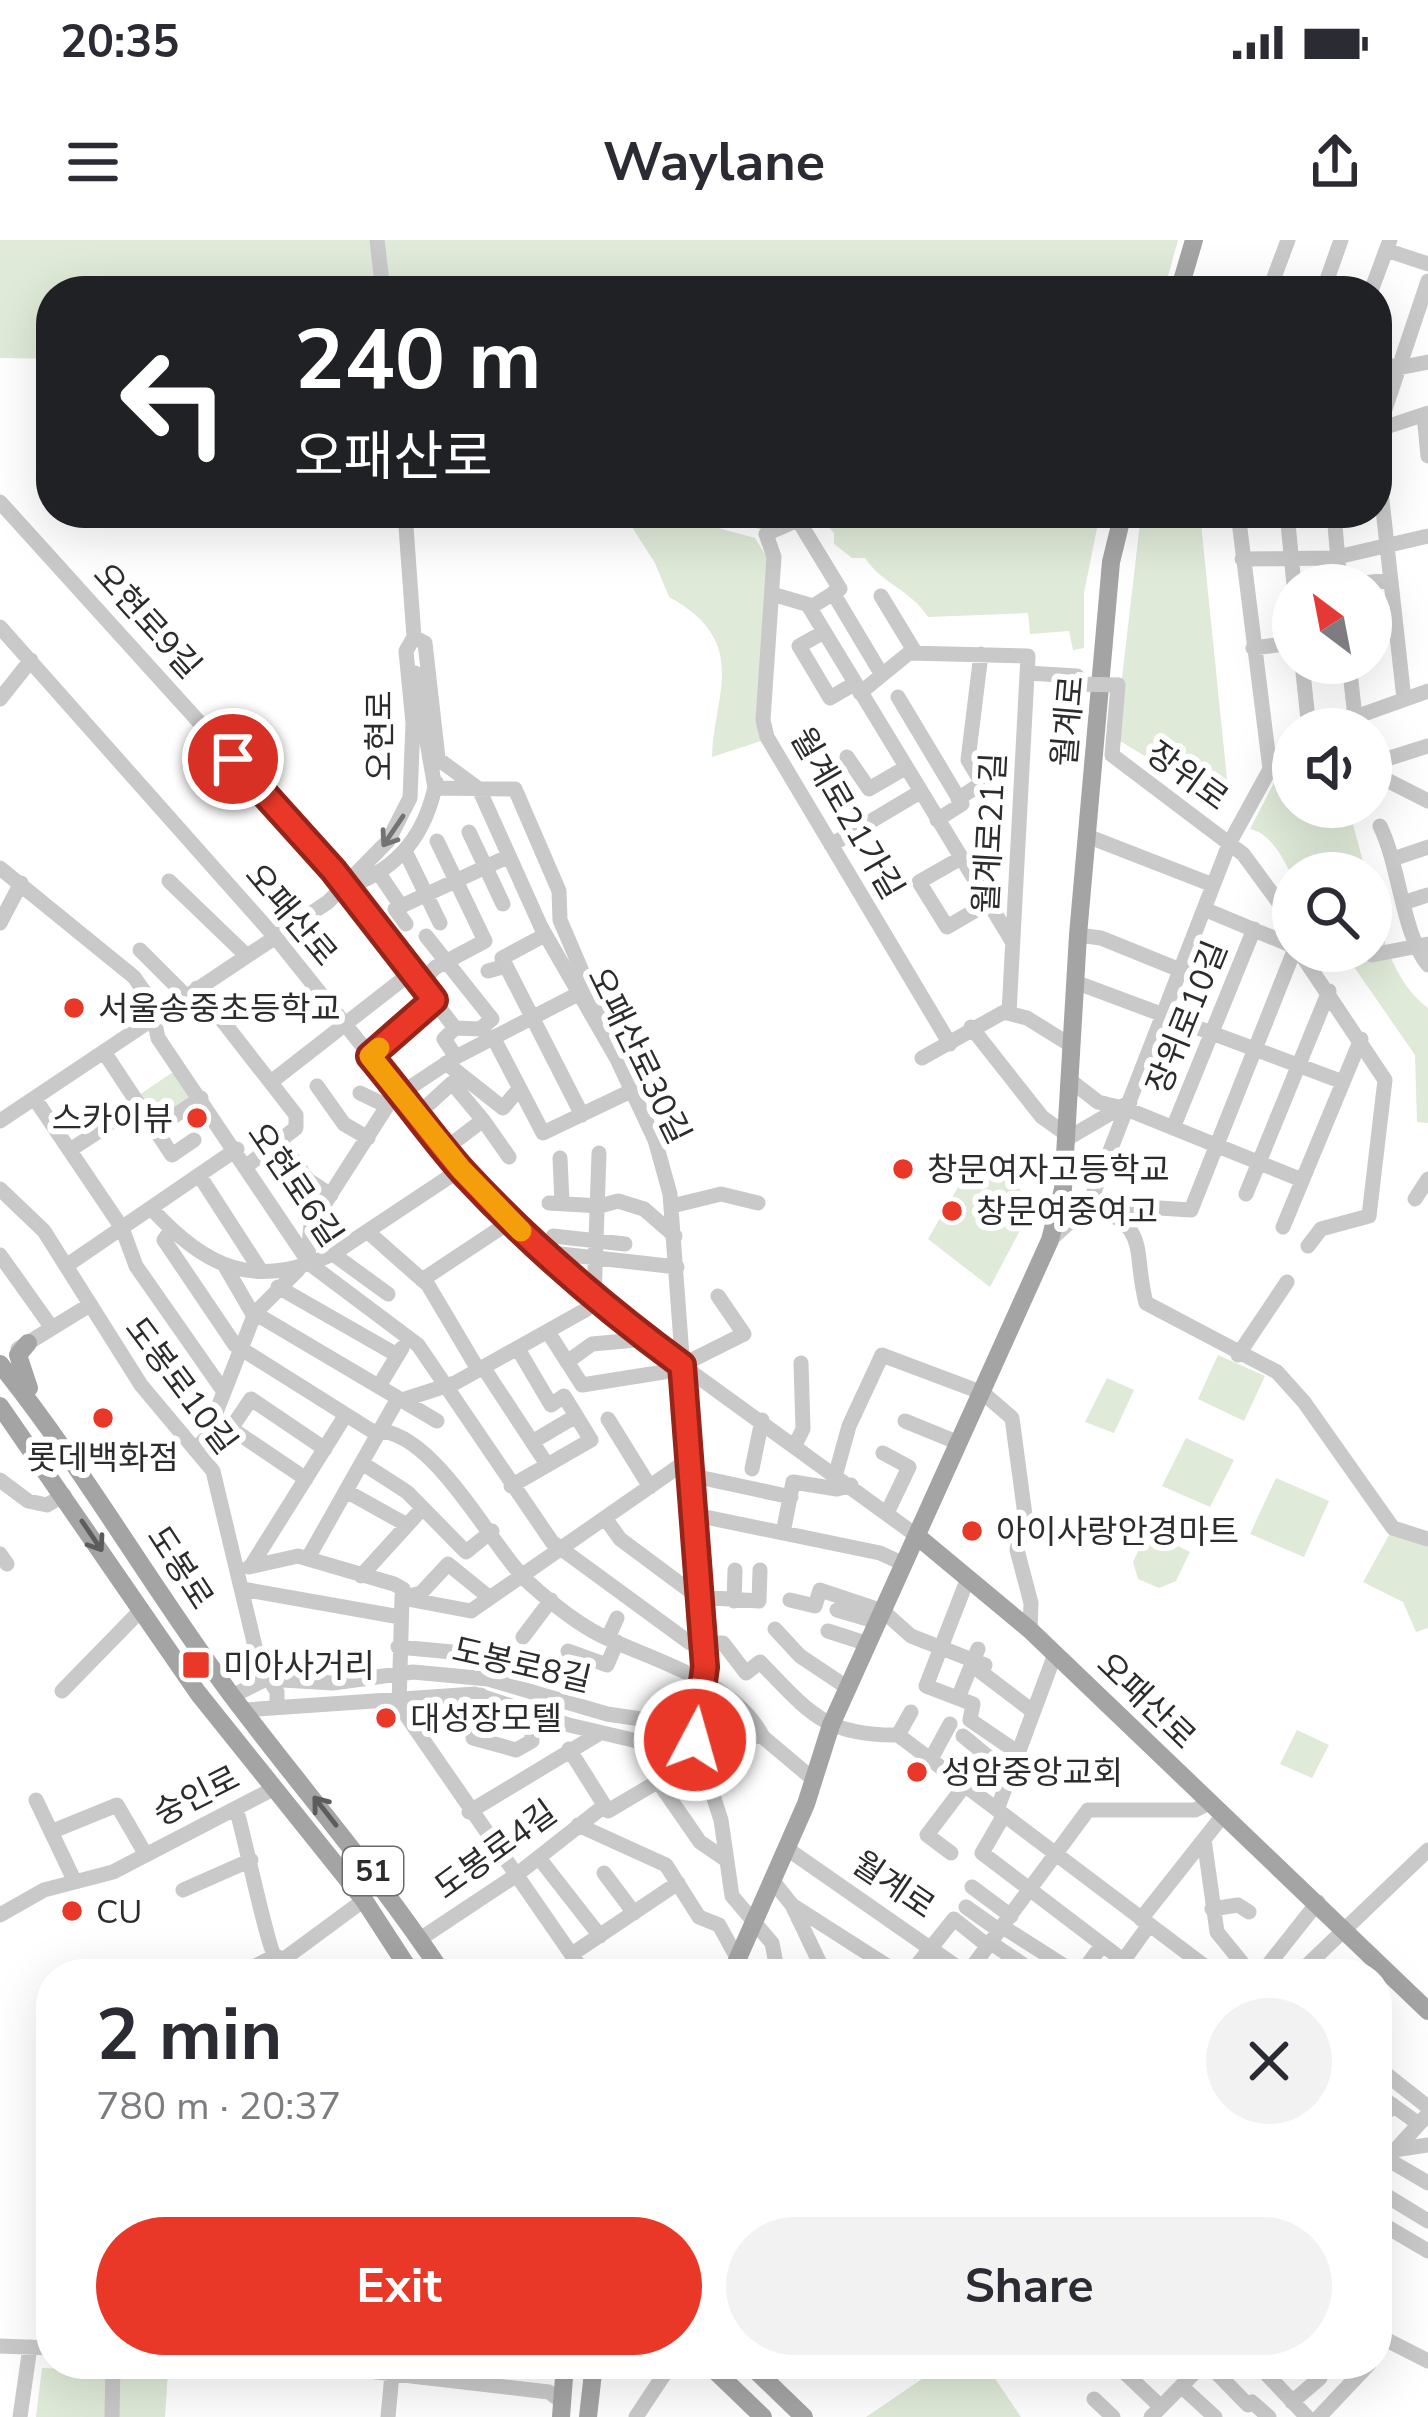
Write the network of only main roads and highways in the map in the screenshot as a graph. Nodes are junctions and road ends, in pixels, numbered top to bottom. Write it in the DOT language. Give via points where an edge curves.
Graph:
graph roads {
  1 [pos="1194,240"];
  2 [pos="1183,276"];
  3 [pos="1119,528"];
  4 [pos="28,1342"];
  5 [pos="0,1362"];
  6 [pos="0,1406"];
  7 [pos="80,1468"];
  8 [pos="917,1536"];
  9 [pos="402,1959"];
  10 [pos="433,1959"];
  11 [pos="742,1959"];
  12 [pos="1377,1959"];
  13 [pos="1392,1975"];
  14 [pos="1428,2011"];
  15 [pos="564,2379"];
  16 [pos="593,2379"];
  17 [pos="724,2379"];
  18 [pos="765,2379"];
  19 [pos="561,2409"];
  20 [pos="588,2417"];
  21 [pos="763,2417"];
  22 [pos="804,2417"];
  1 -- 2 [label="main road"];
  3 -- 8 [label="main road, 월계로" via="1078,935 1076,1134 1050,1240"];
  4 -- 7 [label="main road" via="18,1355 21,1377"];
  5 -- 7 [label="main road, 도봉로 / 51"];
  6 -- 9 [label="main road, 도봉로 / 51, one-way"];
  10 -- 7 [label="main road, 도봉로 / 51, one-way"];
  8 -- 11 [label="main road, 월계로" via="831,1725"];
  8 -- 12 [label="main road, 오패산로" via="1030,1630"];
  13 -- 14 [label="main road, 오패산로"];
  15 -- 19 [label="main road"];
  16 -- 20 [label="main road"];
  17 -- 21 [label="main road"];
  18 -- 22 [label="main road"];
}
